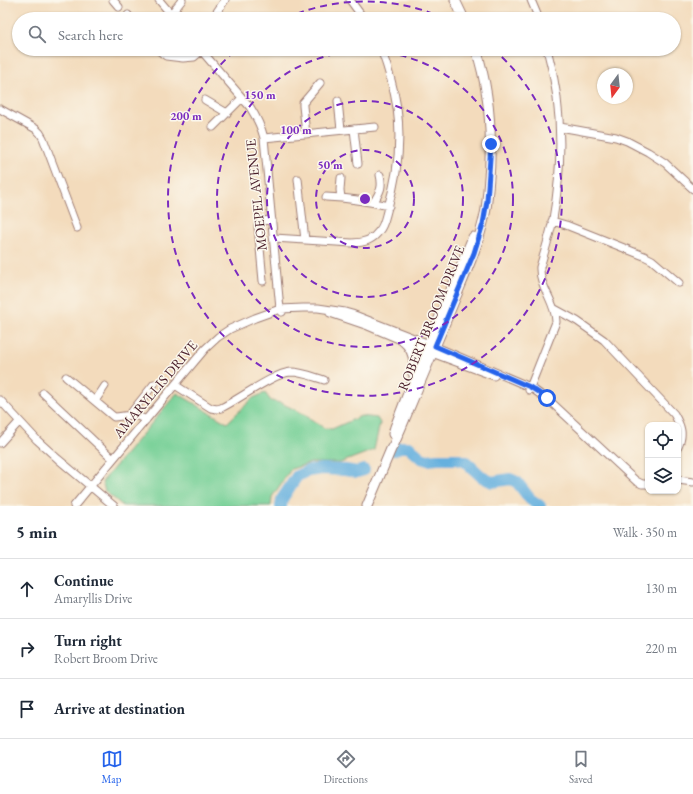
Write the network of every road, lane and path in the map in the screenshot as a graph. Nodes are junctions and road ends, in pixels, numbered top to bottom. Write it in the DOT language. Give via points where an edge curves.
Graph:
graph roads {
  1 [pos="113,0"];
  2 [pos="159,0"];
  3 [pos="182,0"];
  4 [pos="225,0"];
  5 [pos="350,0"];
  6 [pos="455,0"];
  7 [pos="531,0"];
  8 [pos="119,6"];
  9 [pos="169,12"];
  10 [pos="176,12"];
  11 [pos="217,12"];
  12 [pos="359,12"];
  13 [pos="461,12"];
  14 [pos="536,12"];
  15 [pos="168,56"];
  16 [pos="195,56"];
  17 [pos="205,56"];
  18 [pos="383,56"];
  19 [pos="478,56"];
  20 [pos="549,56"];
  21 [pos="320,83"];
  22 [pos="242,98"];
  23 [pos="205,100"];
  24 [pos="338,101"];
  25 [pos="0,109"];
  26 [pos="226,113"];
  27 [pos="213,127"];
  28 [pos="375,127"];
  29 [pos="560,127"];
  30 [pos="354,129"];
  31 [pos="341,130"];
  32 [pos="306,134"];
  33 [pos="264,138"];
  34 [pos="358,164"];
  35 [pos="380,175"];
  36 [pos="298,178"];
  37 [pos="342,178"];
  38 [pos="693,189"];
  39 [pos="326,197"];
  40 [pos="341,198"];
  41 [pos="374,202"];
  42 [pos="389,206"];
  43 [pos="272,220"];
  44 [pos="552,221"];
  45 [pos="77,228"];
  46 [pos="274,238"];
  47 [pos="305,240"];
  48 [pos="263,281"];
  49 [pos="679,283"];
  50 [pos="555,309"];
  51 [pos="279,311"];
  52 [pos="402,340"];
  53 [pos="431,348"];
  54 [pos="66,377"];
  55 [pos="324,380"];
  56 [pos="154,384"];
  57 [pos="175,385"];
  58 [pos="105,386"];
  59 [pos="410,388"];
  60 [pos="529,388"];
  61 [pos="43,393"];
  62 [pos="0,400"];
  63 [pos="95,401"];
  64 [pos="130,414"];
  65 [pos="146,420"];
  66 [pos="19,422"];
  67 [pos="678,422"];
  68 [pos="681,428"];
  69 [pos="681,438"];
  70 [pos="0,443"];
  71 [pos="390,450"];
  72 [pos="113,459"];
  73 [pos="681,480"];
  74 [pos="693,482"];
  75 [pos="645,484"];
  76 [pos="90,487"];
  77 [pos="74,506"];
  78 [pos="114,506"];
  79 [pos="367,506"];
  1 -- 8 [label="street"];
  2 -- 9 [label="street"];
  3 -- 10 [label="street"];
  4 -- 11 [label="street"];
  5 -- 12 [label="street"];
  6 -- 13 [label="street"];
  7 -- 14 [label="street"];
  15 -- 16 [label="street"];
  17 -- 22 [label="street, MOEPEL AVENUE"];
  18 -- 42 [label="street" via="394,90 399,131 398,165"];
  19 -- 53 [label="street, ROBERT BROOM DRIVE" via="485,82 490,124 491,152 487,195"];
  20 -- 29 [label="street" via="557,90"];
  21 -- 32 [label="street" via="303,103"];
  22 -- 26 [label="street"];
  22 -- 33 [label="street, MOEPEL AVENUE" via="257,118"];
  23 -- 26 [label="street"];
  24 -- 31 [label="street"];
  25 -- 45 [label="street" via="40,133"];
  26 -- 27 [label="street"];
  28 -- 30 [label="street"];
  29 -- 38 [label="street" via="616,137 627,142 665,163"];
  29 -- 44 [label="street" via="558,185"];
  30 -- 31 [label="street"];
  30 -- 34 [label="street"];
  31 -- 32 [label="street"];
  32 -- 33 [label="street"];
  33 -- 43 [label="street, MOEPEL AVENUE"];
  35 -- 41 [label="street" via="381,188"];
  36 -- 47 [label="street"];
  37 -- 40 [label="street"];
  39 -- 40 [label="street"];
  40 -- 41 [label="street"];
  41 -- 42 [label="street"];
  42 -- 47 [label="street" via="380,231 366,241 352,243"];
  43 -- 46 [label="street, MOEPEL AVENUE"];
  43 -- 48 [label="street" via="260,222 258,226"];
  44 -- 49 [label="street" via="644,256"];
  44 -- 50 [label="street" via="540,272"];
  46 -- 47 [label="street"];
  46 -- 51 [label="street, MOEPEL AVENUE"];
  50 -- 60 [label="street" via="556,322"];
  50 -- 67 [label="street" via="604,340 674,414"];
  51 -- 52 [label="street, AMARYLLIS DRIVE" via="330,313"];
  51 -- 53 [label="street, AMARYLLIS DRIVE" via="318,308 345,312"];
  51 -- 57 [label="street, AMARYLLIS DRIVE" via="255,318 218,337"];
  52 -- 53 [label="street, AMARYLLIS DRIVE"];
  52 -- 59 [label="street" via="410,348 414,359"];
  53 -- 59 [label="street, ROBERT BROOM DRIVE"];
  53 -- 60 [label="street, AMARYLLIS DRIVE"];
  53 -- 71 [label="street, ROBERT BROOM DRIVE" via="401,428"];
  54 -- 63 [label="street"];
  55 -- 57 [label="street" via="298,373 285,373 217,409 211,408"];
  56 -- 64 [label="street"];
  57 -- 65 [label="street, AMARYLLIS DRIVE"];
  58 -- 63 [label="street"];
  59 -- 71 [label="street, ROBERT BROOM DRIVE" via="395,427"];
  60 -- 75 [label="street, AMARYLLIS DRIVE" via="551,402 636,481"];
  61 -- 72 [label="street"];
  62 -- 66 [label="street"];
  63 -- 64 [label="street" via="114,417"];
  64 -- 65 [label="street"];
  65 -- 72 [label="street, AMARYLLIS DRIVE"];
  66 -- 70 [label="street"];
  66 -- 76 [label="street"];
  68 -- 69 [label="street"];
  71 -- 79 [label="street, ROBERT BROOM DRIVE"];
  72 -- 76 [label="street, AMARYLLIS DRIVE"];
  73 -- 74 [label="street"];
  76 -- 77 [label="street, AMARYLLIS DRIVE"];
  76 -- 78 [label="street"];
}
